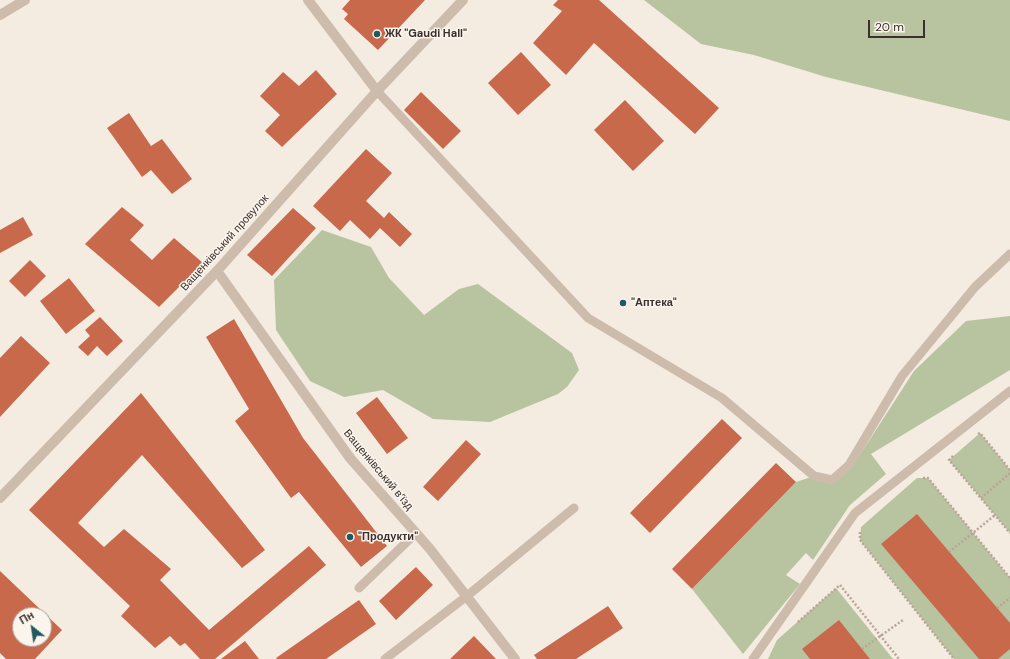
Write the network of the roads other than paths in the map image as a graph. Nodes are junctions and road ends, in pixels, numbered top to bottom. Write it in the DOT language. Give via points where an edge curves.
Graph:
graph roads {
  1 [pos="25,0"];
  2 [pos="308,0"];
  3 [pos="463,0"];
  4 [pos="0,15"];
  5 [pos="377,91"];
  6 [pos="1010,254"];
  7 [pos="217,271"];
  8 [pos="1010,391"];
  9 [pos="0,498"];
  10 [pos="574,508"];
  11 [pos="416,534"];
  12 [pos="359,588"];
  13 [pos="467,596"];
  14 [pos="385,659"];
  15 [pos="516,659"];
  16 [pos="753,659"];
  1 -- 4 [label="street"];
  2 -- 5 [label="street"];
  3 -- 5 [label="street, Ващенківський провулок"];
  5 -- 6 [label="lane" via="588,318 722,398 814,476 832,480 849,465 902,376 975,287"];
  5 -- 7 [label="street, Ващенківський провулок"];
  7 -- 9 [label="street, Ващенківський провулок"];
  7 -- 11 [label="street, Ващенківський в’їзд" via="350,458"];
  8 -- 16 [label="lane" via="856,513"];
  10 -- 13 [label="lane"];
  11 -- 12 [label="lane"];
  11 -- 13 [label="street, Ващенківський в’їзд"];
  13 -- 14 [label="lane"];
  13 -- 15 [label="street, Ващенківський в’їзд"];
}
